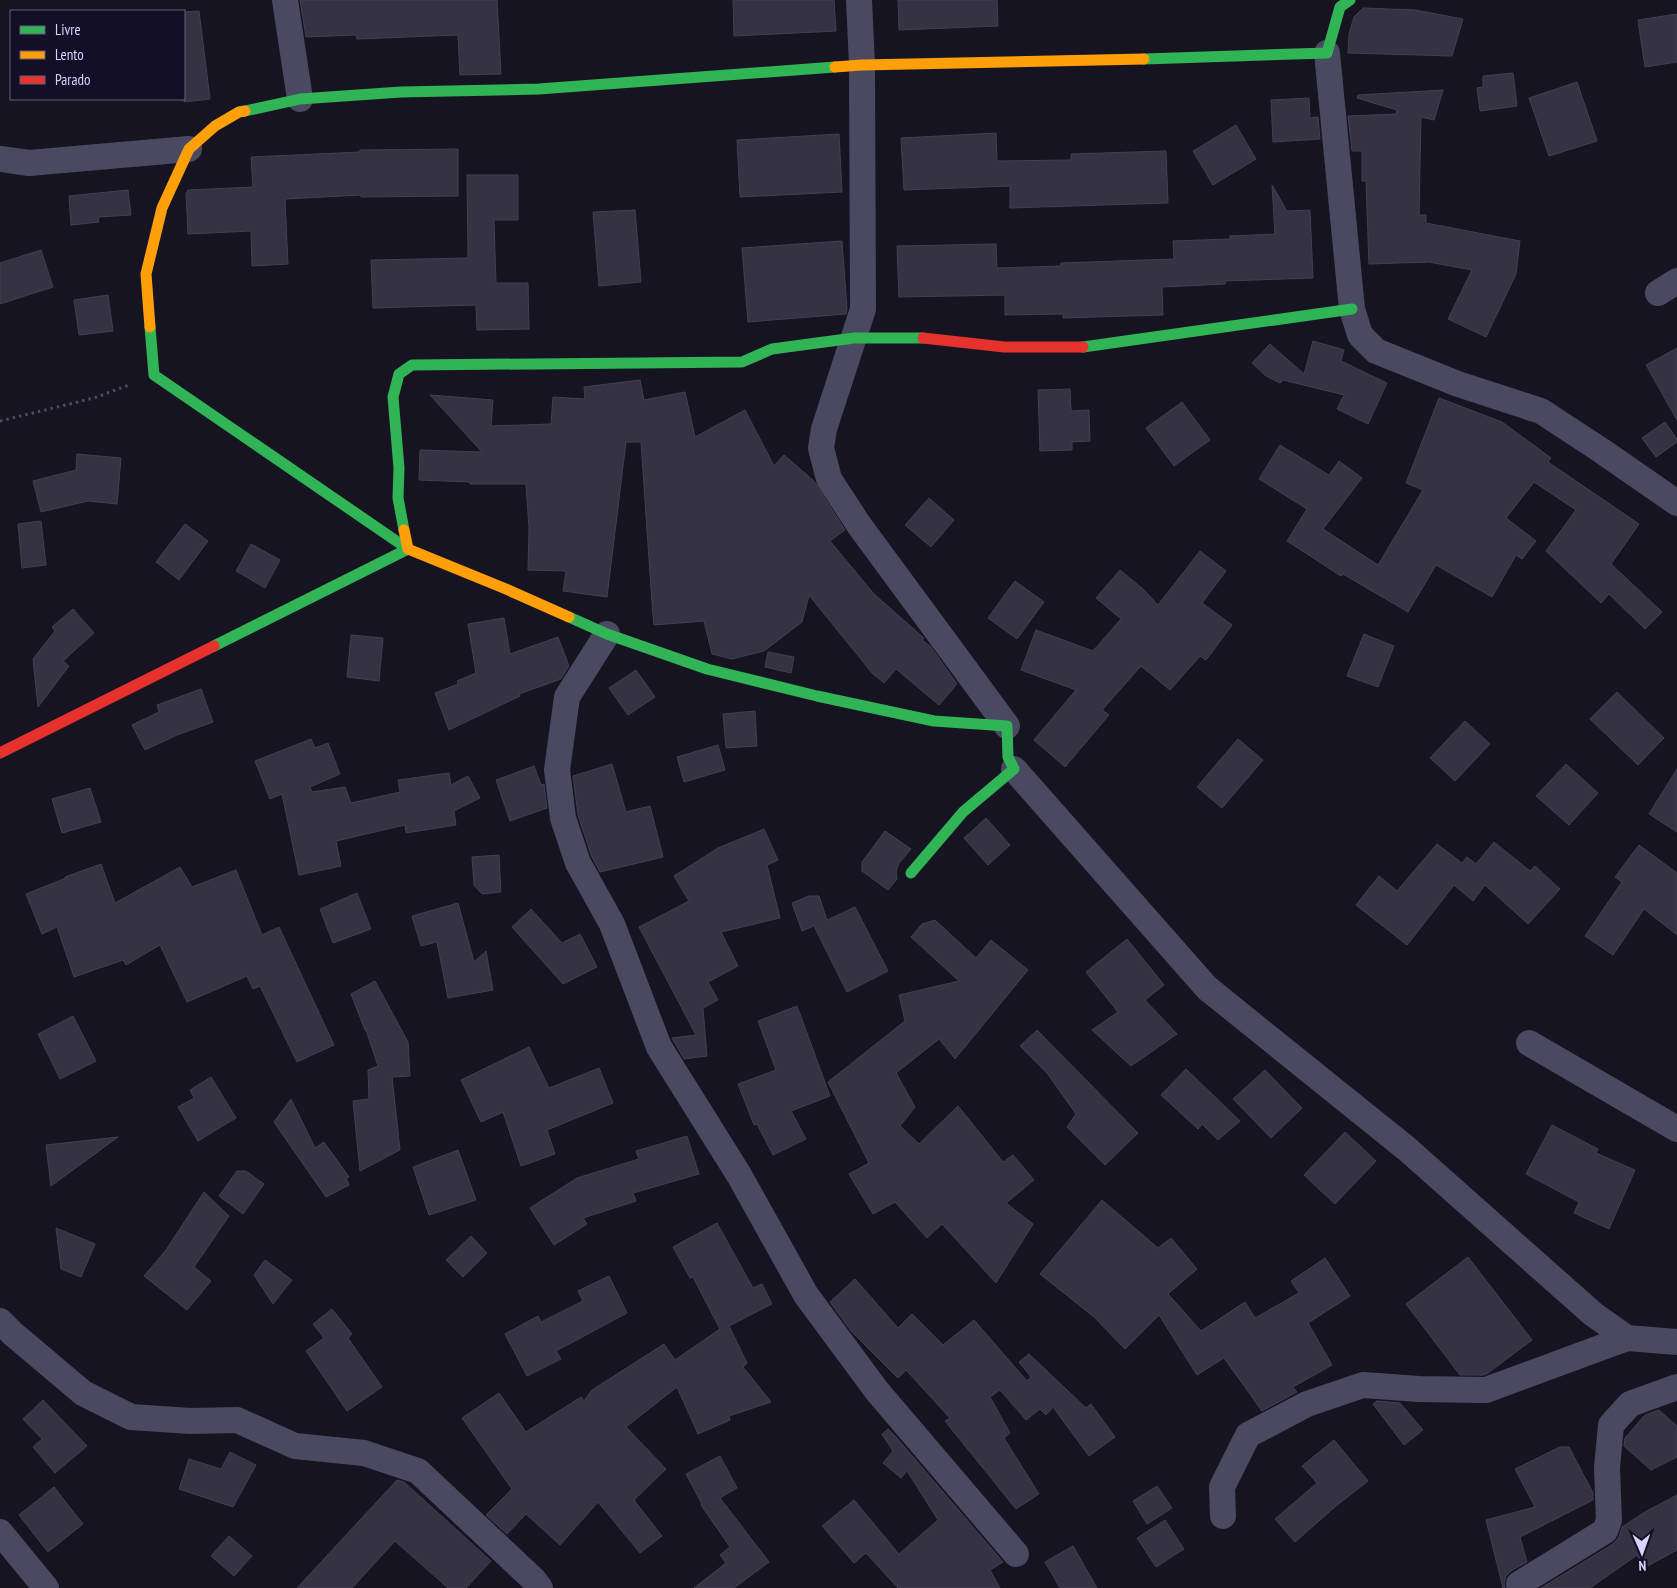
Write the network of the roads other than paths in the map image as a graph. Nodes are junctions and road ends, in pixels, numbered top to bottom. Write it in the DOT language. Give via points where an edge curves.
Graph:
graph roads {
  1 [pos="284,0"];
  2 [pos="860,0"];
  3 [pos="1344,2"];
  4 [pos="1327,53"];
  5 [pos="862,65"];
  6 [pos="300,98"];
  7 [pos="190,149"];
  8 [pos="0,159"];
  9 [pos="1352,309"];
  10 [pos="854,338"];
  11 [pos="1677,503"];
  12 [pos="408,549"];
  13 [pos="607,634"];
  14 [pos="1007,726"];
  15 [pos="0,753"];
  16 [pos="1014,769"];
  17 [pos="911,873"];
  18 [pos="1529,1043"];
  19 [pos="1677,1129"];
  20 [pos="0,1321"];
  21 [pos="1627,1338"];
  22 [pos="1677,1342"];
  23 [pos="1677,1387"];
  24 [pos="1223,1516"];
  25 [pos="0,1532"];
  26 [pos="1016,1554"];
  27 [pos="1518,1584"];
  28 [pos="46,1588"];
  29 [pos="540,1588"];
  1 -- 6 [label="street"];
  2 -- 5 [label="street"];
  3 -- 4 [label="street"];
  4 -- 5 [label="street"];
  4 -- 9 [label="street"];
  5 -- 6 [label="street" via="539,89"];
  5 -- 10 [label="street" via="863,309"];
  6 -- 7 [label="street" via="239,112 215,126"];
  7 -- 8 [label="street" via="29,163"];
  7 -- 12 [label="street" via="162,208 146,274 154,375"];
  9 -- 10 [label="street" via="1075,348 1004,347 925,338"];
  9 -- 11 [label="street" via="1360,335 1376,351 1458,384 1541,411"];
  10 -- 12 [label="street" via="772,349 742,362 412,365 399,374 393,397 398,498"];
  10 -- 14 [label="street" via="824,429 821,448 829,479 859,525"];
  12 -- 13 [label="street" via="506,588"];
  12 -- 15 [label="street"];
  13 -- 14 [label="street" via="708,669 817,696 934,721"];
  13 -- 26 [label="street" via="567,697 557,770 563,818 578,863 612,924 659,1047 739,1175 806,1295 878,1391"];
  14 -- 16 [label="street" via="1008,757"];
  16 -- 17 [label="street" via="963,812"];
  16 -- 21 [label="street" via="1207,988 1407,1149 1593,1314"];
  18 -- 19 [label="street"];
  20 -- 29 [label="street" via="83,1393 131,1417 237,1420 296,1446 364,1453 418,1471"];
  21 -- 22 [label="street"];
  21 -- 24 [label="street" via="1486,1390 1362,1385 1307,1404 1248,1435 1222,1487"];
  23 -- 27 [label="street" via="1630,1404 1611,1425 1607,1468 1609,1520 1605,1531"];
  25 -- 28 [label="street"];
}
